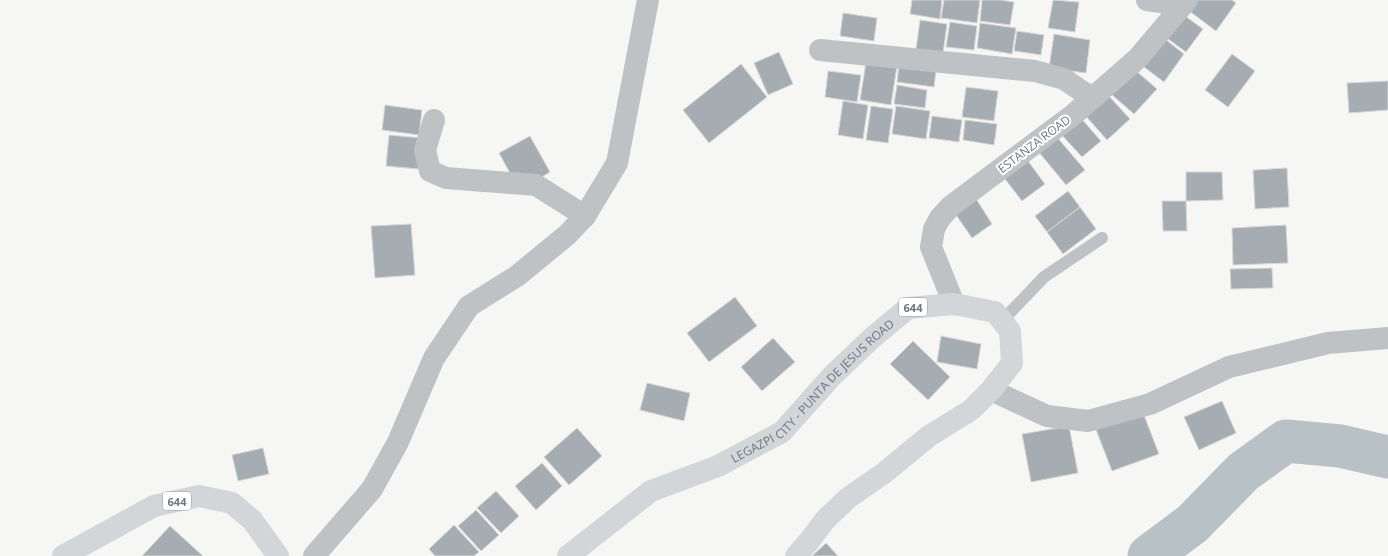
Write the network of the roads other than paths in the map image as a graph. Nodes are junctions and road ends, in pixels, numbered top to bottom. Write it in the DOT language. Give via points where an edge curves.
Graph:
graph roads {
  1 [pos="648,0"];
  2 [pos="1147,0"];
  3 [pos="1185,3"];
  4 [pos="820,50"];
  5 [pos="1092,98"];
  6 [pos="434,120"];
  7 [pos="585,216"];
  8 [pos="1102,238"];
  9 [pos="954,304"];
  10 [pos="1002,321"];
  11 [pos="1388,338"];
  12 [pos="991,390"];
  13 [pos="63,556"];
  14 [pos="278,556"];
  15 [pos="314,556"];
  16 [pos="568,556"];
  17 [pos="796,556"];
  1 -- 7 [label="street" via="616,163"];
  2 -- 3 [label="street"];
  3 -- 5 [label="street, ESTANZA ROAD" via="1138,58"];
  4 -- 5 [label="street" via="1035,71 1064,79"];
  5 -- 9 [label="street, ESTANZA ROAD" via="951,206 940,218 934,229 931,247"];
  6 -- 7 [label="street" via="425,150 430,171 446,178 536,185"];
  7 -- 15 [label="street" via="567,235 517,276 469,306 434,358 398,442 372,489"];
  8 -- 10 [label="lane" via="1044,277"];
  9 -- 10 [label="main road, LEGAZPI CITY - PUNTA DE JESUS ROAD / 644" via="995,312"];
  9 -- 16 [label="main road, LEGAZPI CITY - PUNTA DE JESUS ROAD / 644" via="908,308 838,371 782,432 718,466 651,491"];
  10 -- 12 [label="main road, LEGAZPI CITY - PUNTA DE JESUS ROAD / 644" via="1010,331 1012,363"];
  11 -- 12 [label="street" via="1328,343 1229,367 1150,404 1088,421 1047,416"];
  12 -- 17 [label="main road, LEGAZPI CITY - PUNTA DE JESUS ROAD / 644" via="972,410 928,436 884,473 848,498 825,520"];
  13 -- 14 [label="main road, 644" via="154,506 199,496 232,503 252,520"];
}
